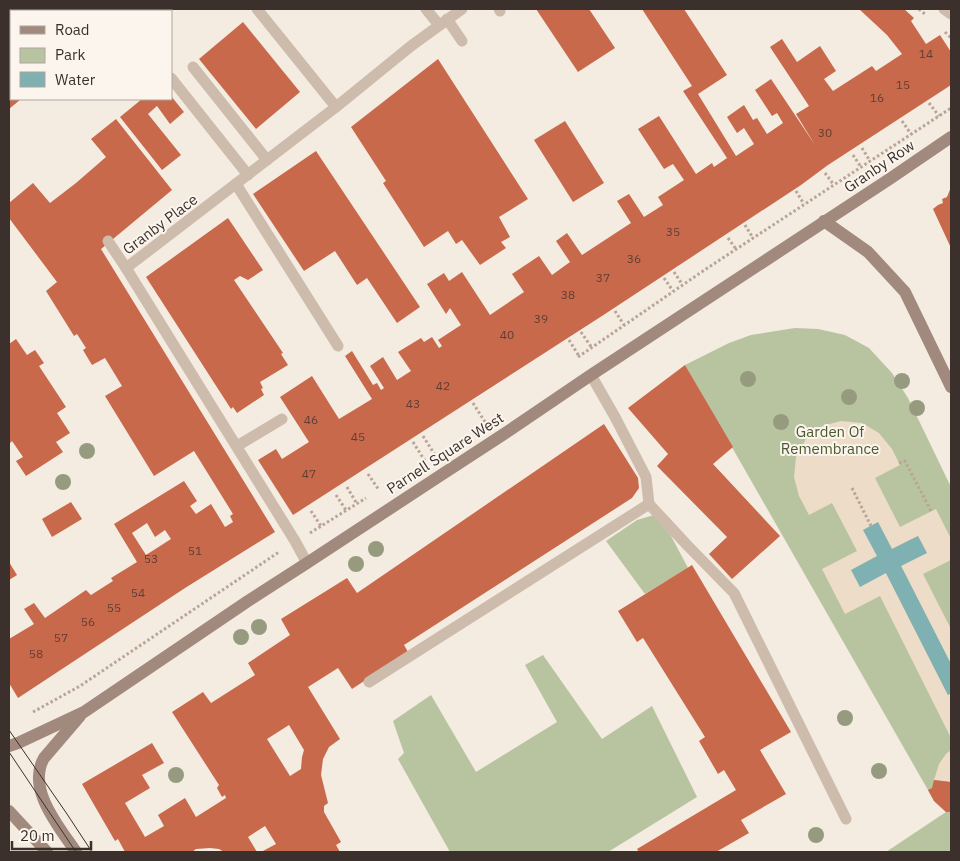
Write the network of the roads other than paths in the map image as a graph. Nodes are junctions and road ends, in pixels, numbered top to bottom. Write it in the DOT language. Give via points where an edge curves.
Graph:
graph roads {
  1 [pos="257,9"];
  2 [pos="426,9"];
  3 [pos="462,9"];
  4 [pos="944,9"];
  5 [pos="951,14"];
  6 [pos="443,22"];
  7 [pos="462,41"];
  8 [pos="193,67"];
  9 [pos="172,79"];
  10 [pos="336,107"];
  11 [pos="951,137"];
  12 [pos="267,160"];
  13 [pos="248,175"];
  14 [pos="236,184"];
  15 [pos="824,221"];
  16 [pos="108,241"];
  17 [pos="126,268"];
  18 [pos="338,346"];
  19 [pos="591,375"];
  20 [pos="951,387"];
  21 [pos="282,419"];
  22 [pos="237,446"];
  23 [pos="649,504"];
  24 [pos="308,564"];
  25 [pos="369,682"];
  26 [pos="84,712"];
  27 [pos="9,746"];
  28 [pos="9,811"];
  29 [pos="846,819"];
  30 [pos="47,852"];
  31 [pos="76,852"];
  1 -- 10 [label="lane"];
  2 -- 6 [label="lane"];
  3 -- 6 [label="lane, Granby Place"];
  4 -- 5 [label="lane"];
  6 -- 7 [label="lane"];
  6 -- 10 [label="lane, Granby Place"];
  8 -- 12 [label="lane"];
  9 -- 13 [label="lane"];
  10 -- 12 [label="lane, Granby Place"];
  11 -- 15 [label="main road, Granby Row"];
  12 -- 13 [label="lane, Granby Place"];
  13 -- 14 [label="lane, Granby Place"];
  14 -- 17 [label="lane, Granby Place"];
  14 -- 18 [label="lane"];
  15 -- 19 [label="main road, Parnell Square West"];
  15 -- 20 [label="main road" via="868,252 905,292"];
  16 -- 17 [label="lane"];
  17 -- 22 [label="lane, Granby Place"];
  19 -- 23 [label="lane" via="646,477"];
  19 -- 24 [label="main road, Parnell Square West"];
  21 -- 22 [label="lane"];
  22 -- 24 [label="lane, Granby Place"];
  23 -- 25 [label="lane"];
  23 -- 29 [label="lane" via="734,593"];
  24 -- 26 [label="main road, Parnell Square West"];
  26 -- 27 [label="main road, Parnell Square West"];
  26 -- 31 [label="main road, Parnell Square West" via="41,763 39,778 46,808"];
  28 -- 30 [label="main road"];
}
